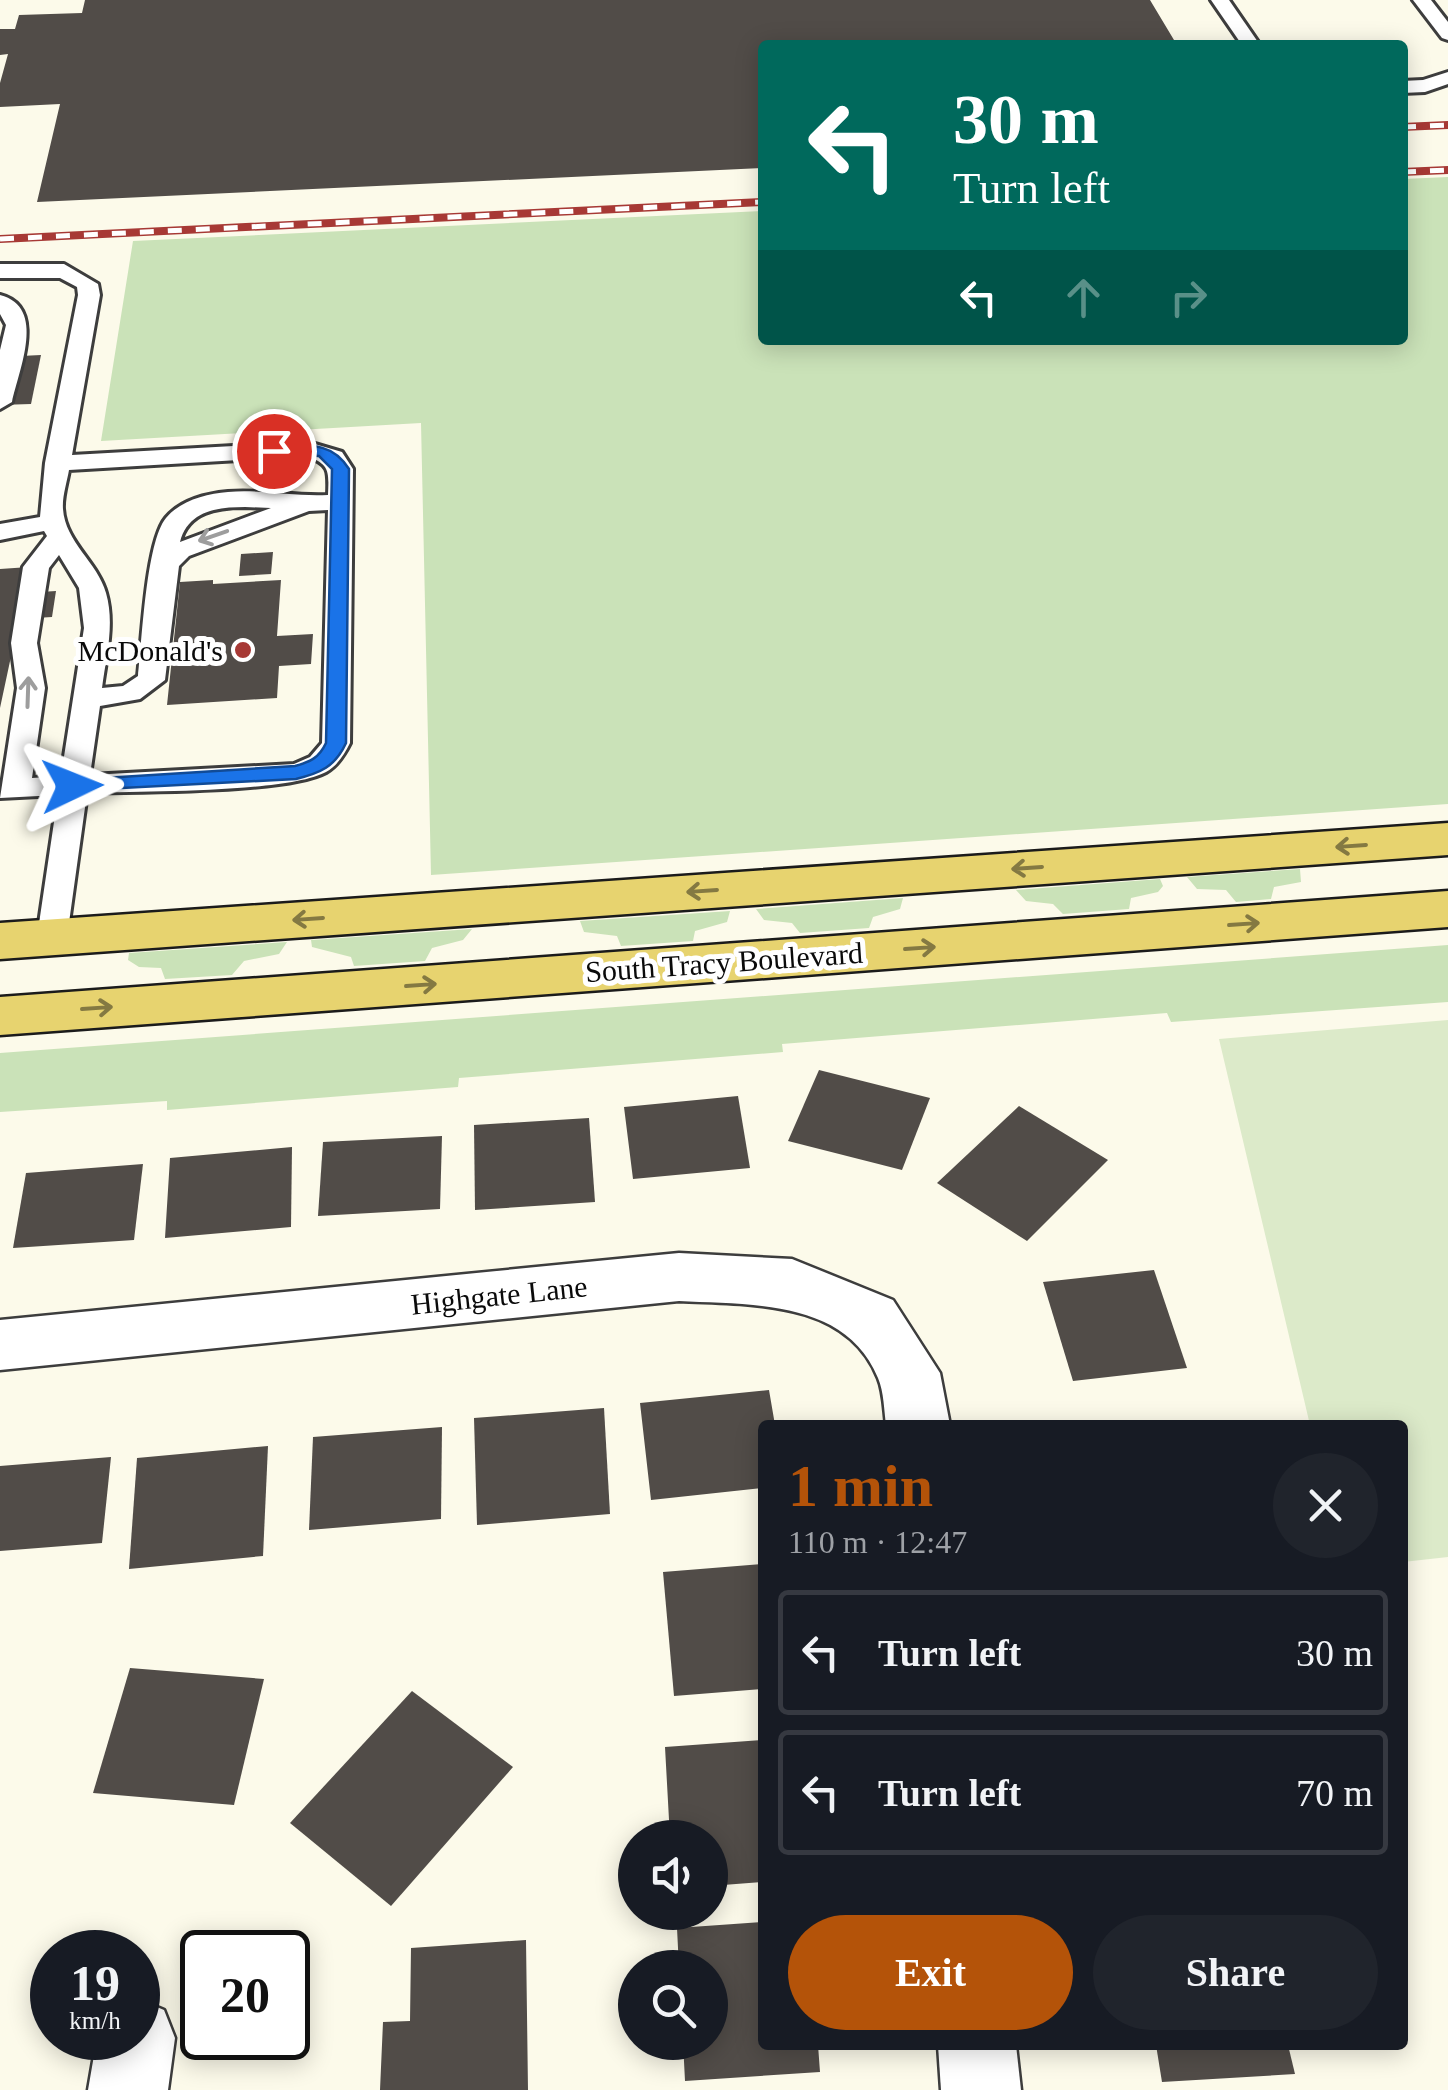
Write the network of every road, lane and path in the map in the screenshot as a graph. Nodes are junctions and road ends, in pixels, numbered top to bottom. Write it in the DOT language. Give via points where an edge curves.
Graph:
graph roads {
  1 [pos="1220,0"];
  2 [pos="1422,0"];
  3 [pos="1448,34"];
  4 [pos="1248,40"];
  5 [pos="1448,78"];
  6 [pos="1408,87"];
  7 [pos="0,272"];
  8 [pos="0,302"];
  9 [pos="0,402"];
  10 [pos="57,463"];
  11 [pos="340,501"];
  12 [pos="56,529"];
  13 [pos="0,532"];
  14 [pos="86,699"];
  15 [pos="72,786"];
  16 [pos="8,789"];
  17 [pos="1448,839"];
  18 [pos="1448,909"];
  19 [pos="52,937"];
  20 [pos="0,940"];
  21 [pos="0,1016"];
  22 [pos="0,1345"];
  23 [pos="917,1420"];
  24 [pos="977,2050"];
  25 [pos="132,2060"];
  26 [pos="128,2090"];
  27 [pos="980,2090"];
  1 -- 4 [label="lane"];
  2 -- 3 [label="lane"];
  5 -- 6 [label="lane"];
  7 -- 10 [label="lane" via="64,271 87,284"];
  8 -- 9 [label="lane" via="17,325"];
  10 -- 11 [label="lane" via="308,449 333,457 341,469"];
  10 -- 12 [label="lane" via="50,508"];
  11 -- 14 [label="lane, one-way" via="305,504 196,542 167,564 150,680 130,694"];
  11 -- 15 [label="lane" via="336,743 330,756 296,773"];
  12 -- 13 [label="lane"];
  12 -- 14 [label="lane" via="94,585 98,604"];
  16 -- 12 [label="lane, one-way" via="30,688 24,643 33,586"];
  14 -- 15 [label="lane"];
  15 -- 16 [label="lane"];
  15 -- 19 [label="lane"];
  17 -- 19 [label="main road, one-way"];
  21 -- 18 [label="main road, South Tracy Boulevard, one-way"];
  19 -- 20 [label="main road"];
  22 -- 23 [label="street, Highgate Lane" via="679,1276 792,1282 871,1317 909,1372"];
  24 -- 27 [label="street"];
  25 -- 26 [label="street"];
}
